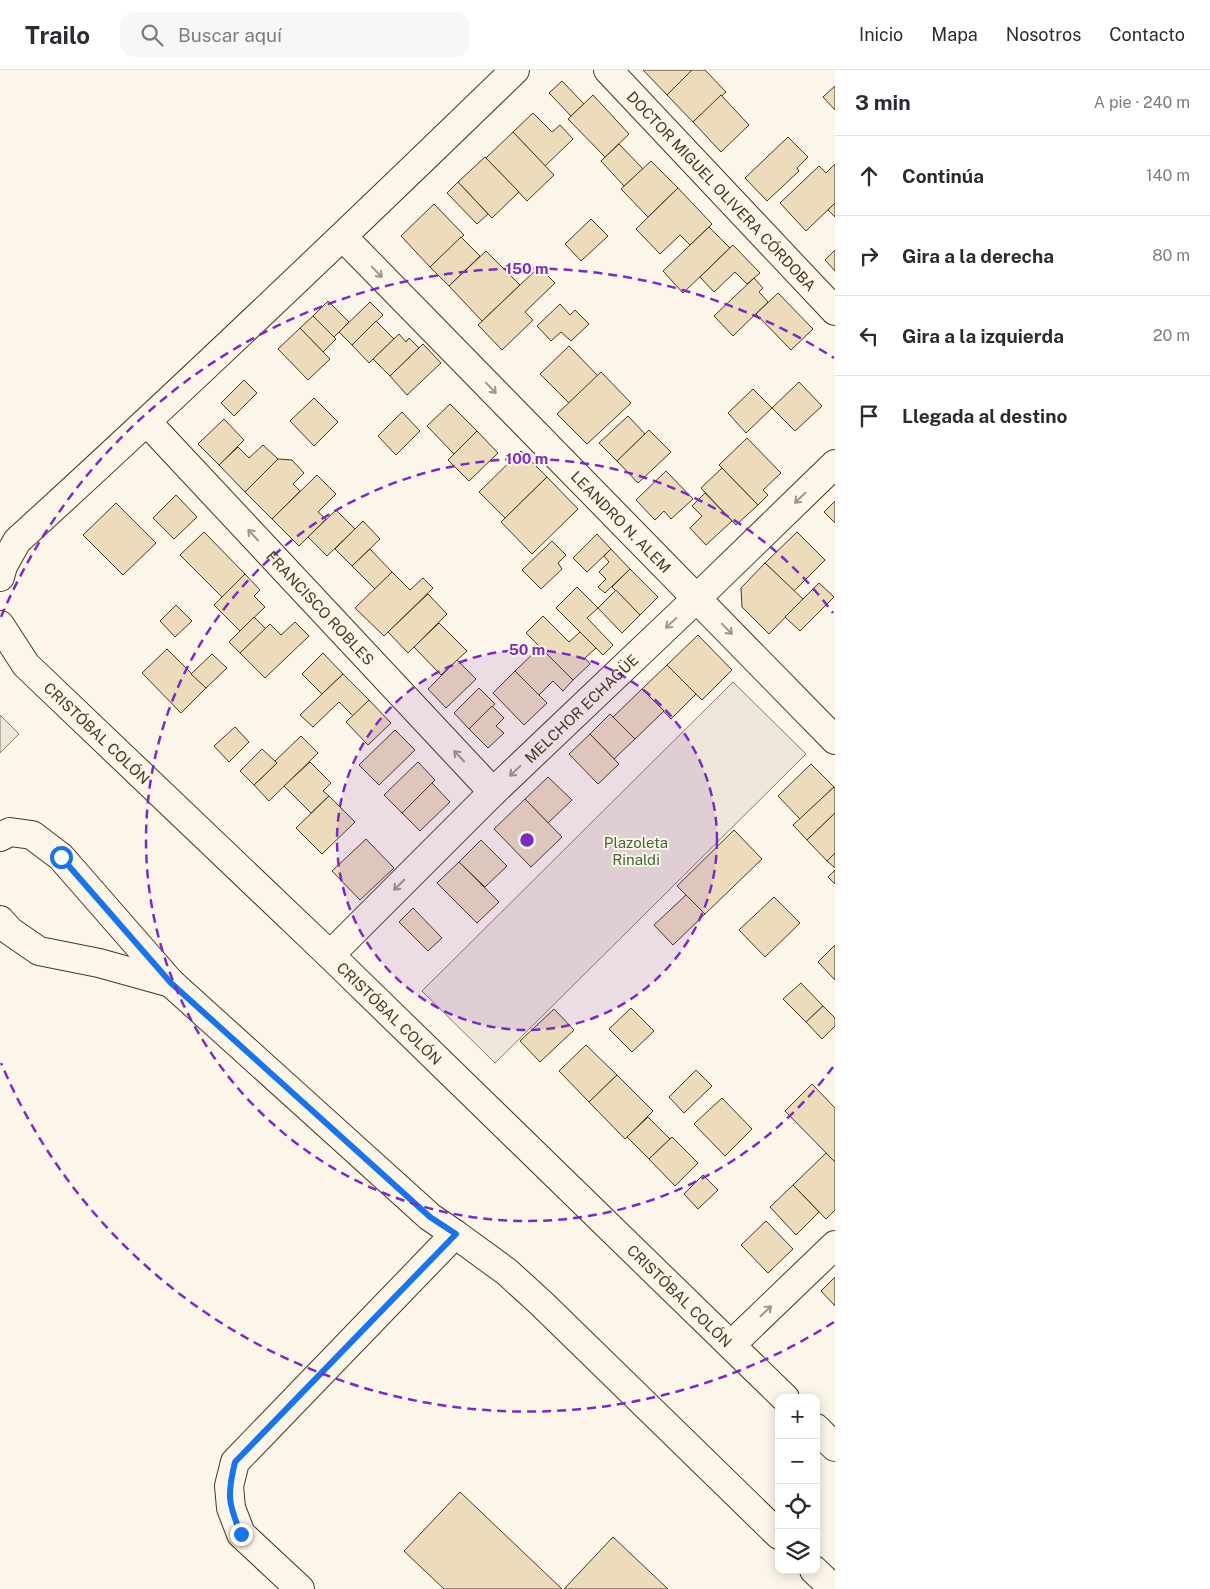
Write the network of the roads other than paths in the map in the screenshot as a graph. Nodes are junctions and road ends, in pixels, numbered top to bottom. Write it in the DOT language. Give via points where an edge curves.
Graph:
graph roads {
  1 [pos="516,70"];
  2 [pos="608,70"];
  3 [pos="343,237"];
  4 [pos="835,311"];
  5 [pos="147,422"];
  6 [pos="835,464"];
  7 [pos="0,577"];
  8 [pos="697,598"];
  9 [pos="0,625"];
  10 [pos="835,740"];
  11 [pos="493,792"];
  12 [pos="0,838"];
  13 [pos="0,920"];
  14 [pos="330,955"];
  15 [pos="171,983"];
  16 [pos="456,1234"];
  17 [pos="835,1245"];
  18 [pos="731,1345"];
  19 [pos="781,1394"];
  20 [pos="820,1432"];
  21 [pos="835,1446"];
  22 [pos="775,1531"];
  23 [pos="818,1574"];
  24 [pos="300,1589"];
  25 [pos="834,1589"];
  1 -- 3 [label="street"];
  2 -- 4 [label="street, DOCTOR MIGUEL OLIVERA CÓRDOBA"];
  3 -- 5 [label="street"];
  3 -- 8 [label="street, LEANDRO N. ALEM, one-way"];
  5 -- 7 [label="street" via="17,542"];
  11 -- 5 [label="street, FRANCISCO ROBLES, one-way"];
  6 -- 8 [label="street, MELCHOR ECHAGÜE, one-way"];
  8 -- 10 [label="street, LEANDRO N. ALEM, one-way"];
  8 -- 11 [label="street, MELCHOR ECHAGÜE, one-way"];
  9 -- 14 [label="street, CRISTÓBAL COLÓN" via="26,665"];
  11 -- 14 [label="street, MELCHOR ECHAGÜE, one-way"];
  12 -- 15 [label="street" via="10,832 32,835 61,857"];
  13 -- 15 [label="street" via="39,952 99,963"];
  14 -- 18 [label="street, CRISTÓBAL COLÓN"];
  15 -- 16 [label="street" via="430,1217"];
  16 -- 22 [label="street" via="507,1272 541,1303"];
  16 -- 24 [label="street" via="235,1462 229,1486 231,1508 241,1534"];
  18 -- 17 [label="street, one-way"];
  18 -- 19 [label="street, CRISTÓBAL COLÓN"];
  20 -- 21 [label="street"];
  23 -- 25 [label="street"];
}
